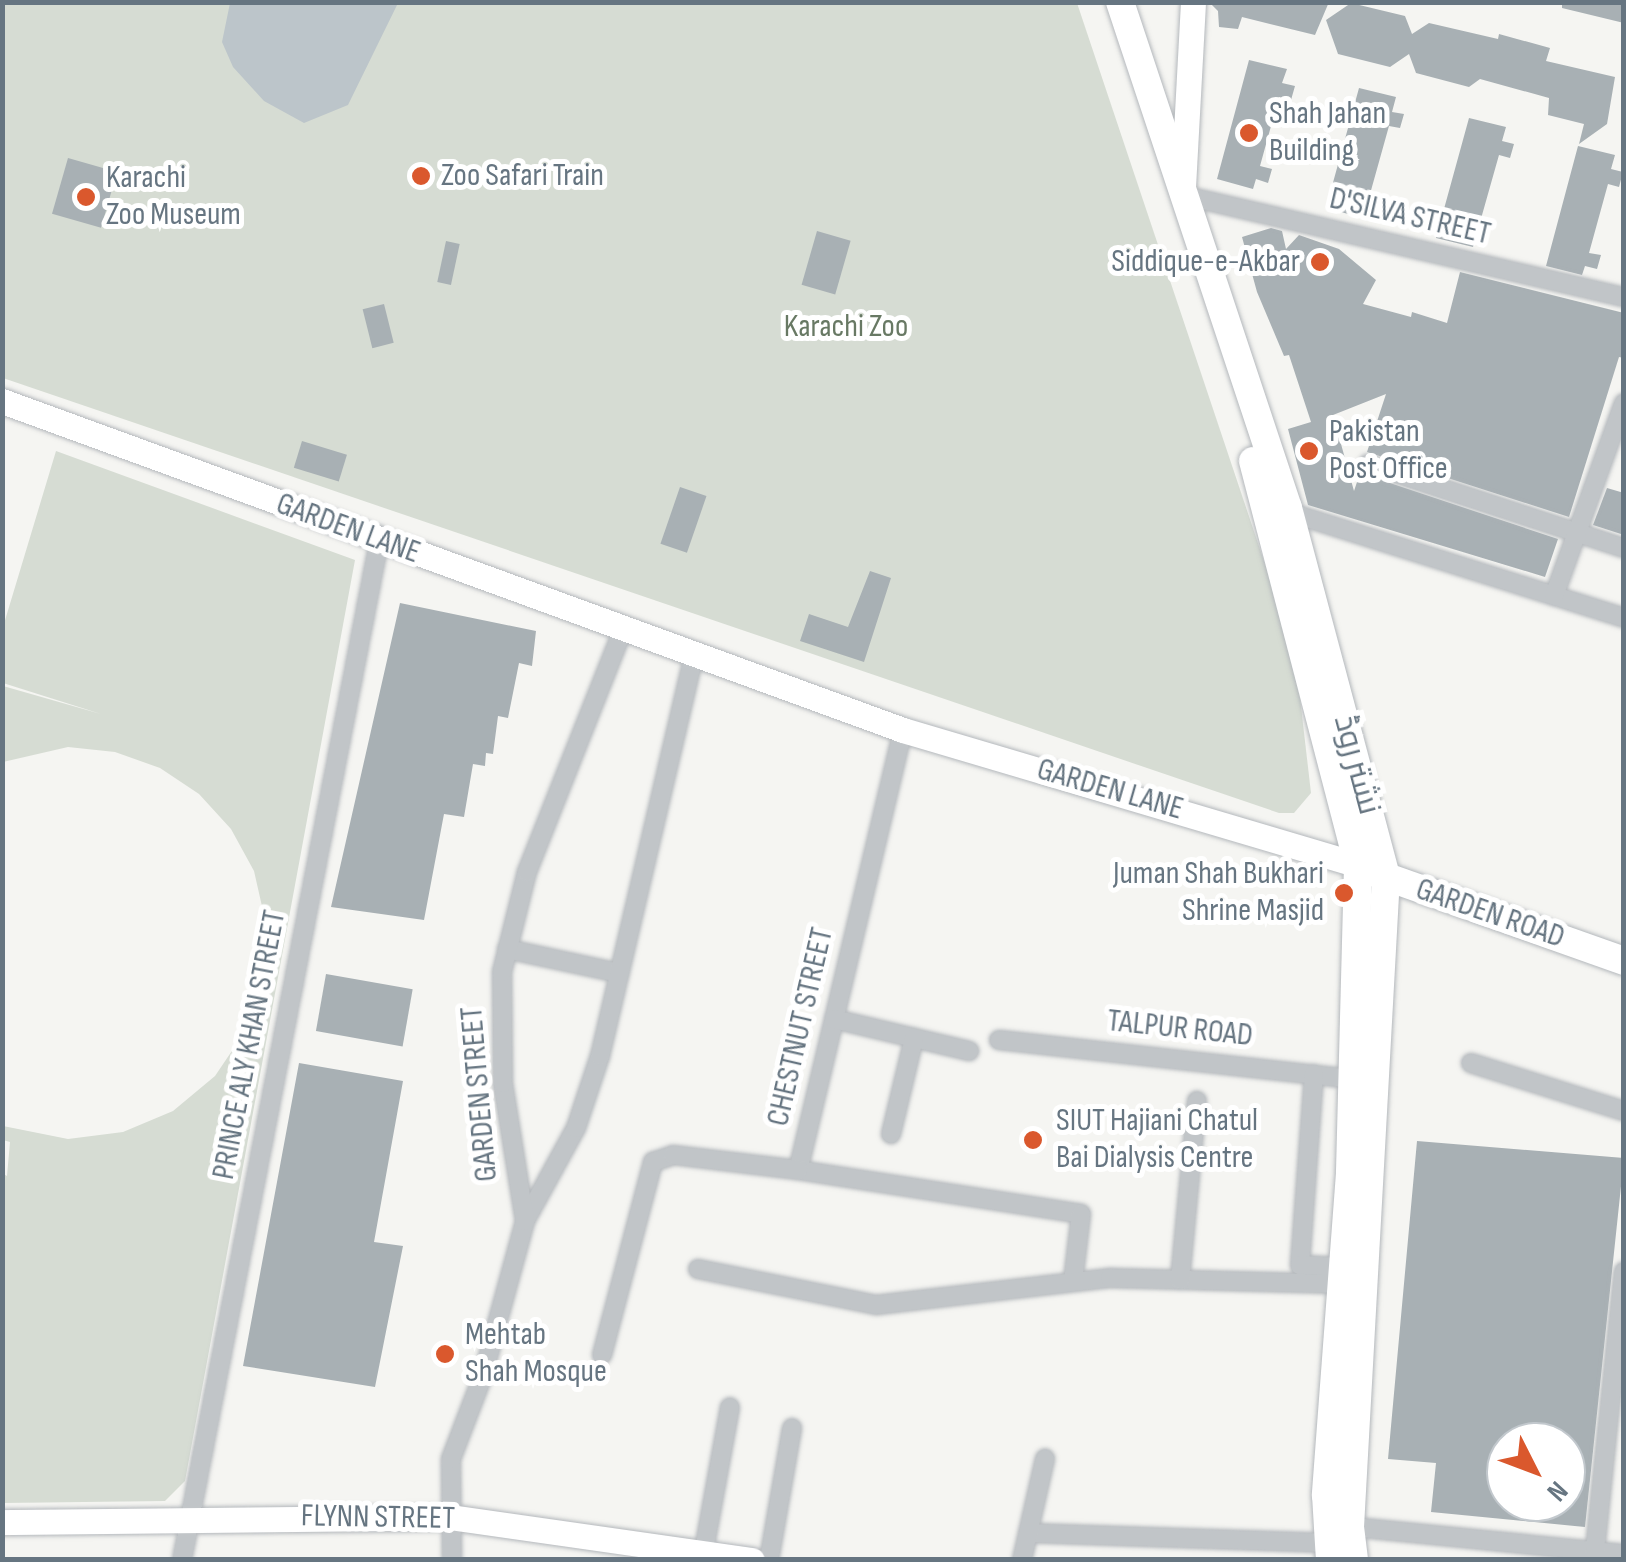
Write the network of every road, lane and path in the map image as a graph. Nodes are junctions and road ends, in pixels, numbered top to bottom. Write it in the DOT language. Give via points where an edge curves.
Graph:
graph roads {
  1 [pos="1106,2"];
  2 [pos="1120,2"];
  3 [pos="1193,2"];
  4 [pos="1182,195"];
  5 [pos="1624,297"];
  6 [pos="2,402"];
  7 [pos="1624,403"];
  8 [pos="1368,464"];
  9 [pos="1279,511"];
  10 [pos="1577,532"];
  11 [pos="379,542"];
  12 [pos="1624,548"];
  13 [pos="1554,596"];
  14 [pos="1624,618"];
  15 [pos="622,632"];
  16 [pos="694,654"];
  17 [pos="903,730"];
  18 [pos="1358,866"];
  19 [pos="1386,877"];
  20 [pos="507,949"];
  21 [pos="1624,960"];
  22 [pos="619,972"];
  23 [pos="834,1019"];
  24 [pos="914,1038"];
  25 [pos="999,1040"];
  26 [pos="969,1051"];
  27 [pos="1471,1063"];
  28 [pos="1314,1074"];
  29 [pos="1354,1078"];
  30 [pos="1197,1101"];
  31 [pos="1624,1111"];
  32 [pos="890,1134"];
  33 [pos="798,1170"];
  34 [pos="525,1221"];
  35 [pos="698,1269"];
  36 [pos="1624,1272"];
  37 [pos="1344,1275"];
  38 [pos="1180,1280"];
  39 [pos="1073,1281"];
  40 [pos="602,1355"];
  41 [pos="730,1408"];
  42 [pos="792,1428"];
  43 [pos="1045,1458"];
  44 [pos="186,1516"];
  45 [pos="449,1517"];
  46 [pos="2,1522"];
  47 [pos="1028,1533"];
  48 [pos="1334,1539"];
  49 [pos="704,1550"];
  50 [pos="1624,1554"];
  51 [pos="1594,1555"];
  52 [pos="744,1559"];
  53 [pos="182,1560"];
  54 [pos="452,1560"];
  55 [pos="769,1560"];
  56 [pos="1022,1560"];
  57 [pos="1354,1560"];
  1 -- 9 [label="main road, نشتر روڈ"];
  2 -- 4 [label="main road, نشتر روڈ"];
  3 -- 4 [label="main road"];
  4 -- 5 [label="street, D'SILVA STREET"];
  4 -- 9 [label="main road, نشتر روڈ"];
  6 -- 11 [label="main road, GARDEN LANE"];
  7 -- 10 [label="street"];
  8 -- 10 [label="street"];
  9 -- 13 [label="street"];
  9 -- 18 [label="main road, نشتر روڈ"];
  9 -- 19 [label="main road, نشتر روڈ"];
  10 -- 12 [label="street"];
  10 -- 13 [label="street"];
  11 -- 15 [label="main road, GARDEN LANE"];
  11 -- 44 [label="street, PRINCE ALY KHAN STREET"];
  13 -- 14 [label="street"];
  15 -- 16 [label="main road, GARDEN LANE"];
  15 -- 20 [label="street, GARDEN STREET" via="527,872"];
  16 -- 17 [label="main road, GARDEN LANE"];
  16 -- 22 [label="street"];
  17 -- 18 [label="main road, GARDEN LANE"];
  17 -- 23 [label="street, CHESTNUT STREET"];
  18 -- 19 [label="main road, GARDEN ROAD"];
  18 -- 29 [label="main road, نشتر روڈ"];
  19 -- 21 [label="main road, GARDEN ROAD"];
  19 -- 48 [label="main road, نشتر روڈ"];
  20 -- 22 [label="street"];
  20 -- 34 [label="street, GARDEN STREET" via="503,1083"];
  22 -- 34 [label="street" via="576,1128"];
  23 -- 24 [label="street"];
  23 -- 33 [label="street, CHESTNUT STREET"];
  24 -- 26 [label="street"];
  24 -- 32 [label="street"];
  25 -- 28 [label="street, TALPUR ROAD"];
  27 -- 31 [label="street"];
  28 -- 29 [label="street, TALPUR ROAD"];
  28 -- 37 [label="street" via="1300,1265"];
  29 -- 37 [label="main road, نشتر روڈ"];
  30 -- 38 [label="street"];
  33 -- 39 [label="street, CHESTNUT STREET" via="1081,1214"];
  33 -- 40 [label="street" via="673,1155 653,1162"];
  34 -- 45 [label="street, GARDEN STREET" via="483,1375 451,1459"];
  35 -- 39 [label="street" via="876,1305"];
  36 -- 51 [label="street"];
  37 -- 38 [label="street"];
  37 -- 48 [label="main road, نشتر روڈ"];
  38 -- 39 [label="street"];
  41 -- 49 [label="street"];
  42 -- 55 [label="street"];
  43 -- 47 [label="street"];
  44 -- 45 [label="main road, FLYNN STREET"];
  44 -- 46 [label="main road, FLYNN STREET"];
  44 -- 53 [label="street, PRINCE ALY KHAN STREET"];
  45 -- 49 [label="main road, FLYNN STREET"];
  45 -- 54 [label="street, GARDEN STREET"];
  47 -- 48 [label="street"];
  47 -- 56 [label="street"];
  48 -- 51 [label="street"];
  48 -- 57 [label="main road, نشتر روڈ"];
  49 -- 52 [label="main road, FLYNN STREET"];
  50 -- 51 [label="street"];
}
